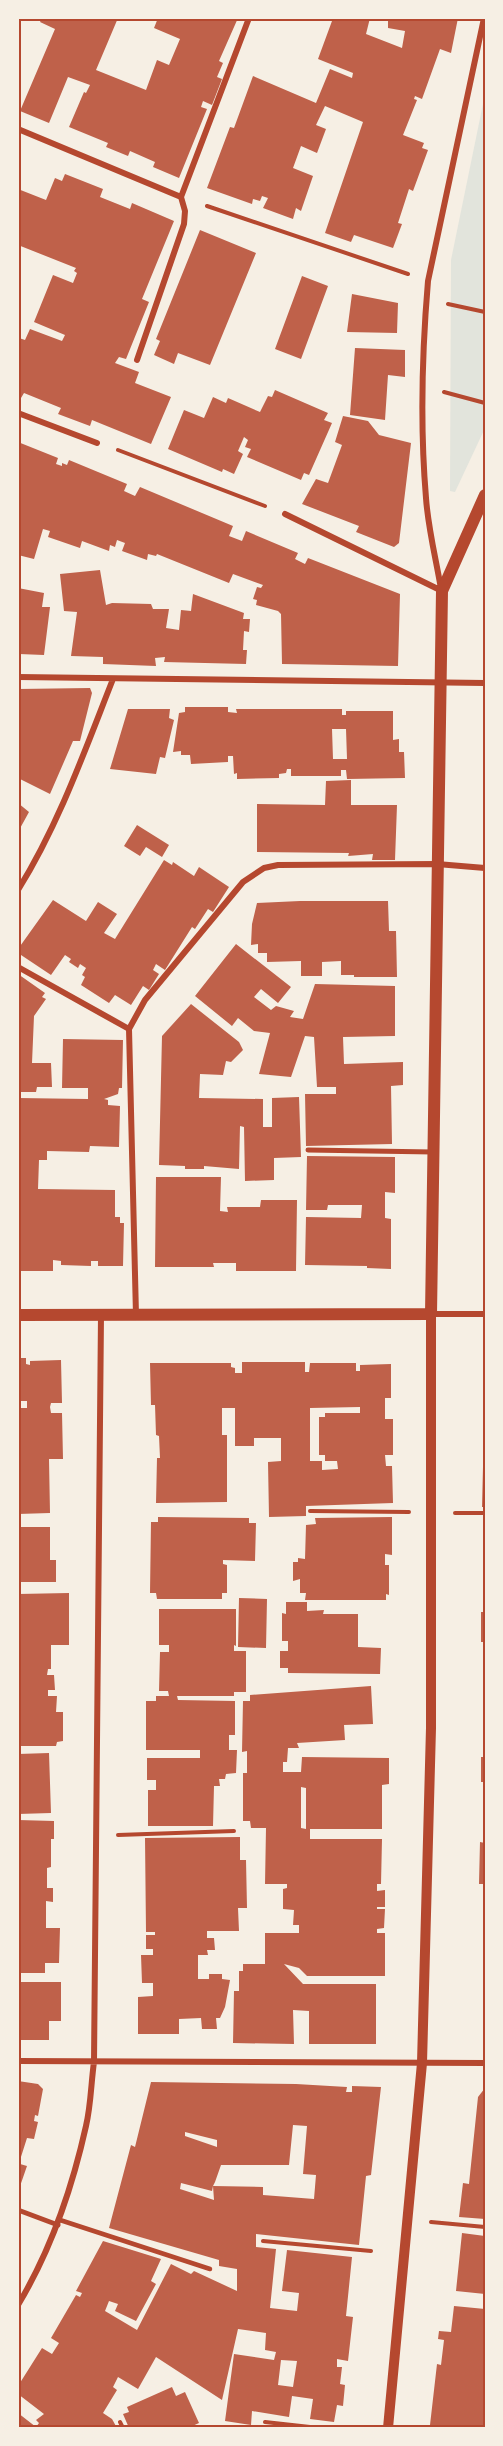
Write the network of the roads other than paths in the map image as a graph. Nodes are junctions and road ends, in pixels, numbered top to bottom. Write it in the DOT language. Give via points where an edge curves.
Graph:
graph roads {
  1 [pos="249,18"];
  2 [pos="484,18"];
  3 [pos="18,129"];
  4 [pos="181,197"];
  5 [pos="137,360"];
  6 [pos="18,413"];
  7 [pos="97,443"];
  8 [pos="485,495"];
  9 [pos="285,514"];
  10 [pos="442,591"];
  11 [pos="18,677"];
  12 [pos="113,678"];
  13 [pos="440,683"];
  14 [pos="485,683"];
  15 [pos="437,864"];
  16 [pos="485,868"];
  17 [pos="18,890"];
  18 [pos="18,967"];
  19 [pos="129,1029"];
  20 [pos="308,1150"];
  21 [pos="433,1152"];
  22 [pos="136,1314"];
  23 [pos="431,1314"];
  24 [pos="485,1314"];
  25 [pos="18,1315"];
  26 [pos="100,1315"];
  27 [pos="18,2061"];
  28 [pos="94,2062"];
  29 [pos="422,2063"];
  30 [pos="485,2064"];
  31 [pos="18,2211"];
  32 [pos="59,2223"];
  33 [pos="210,2270"];
  34 [pos="18,2305"];
  35 [pos="388,2428"];
  1 -- 4 [label="street"];
  2 -- 10 [label="street" via="428,281 423,387 426,499"];
  3 -- 4 [label="street"];
  4 -- 5 [label="street" via="184,224"];
  6 -- 7 [label="street"];
  8 -- 10 [label="main road"];
  9 -- 10 [label="street"];
  10 -- 13 [label="main road"];
  11 -- 12 [label="street"];
  12 -- 13 [label="street"];
  12 -- 17 [label="street" via="70,785"];
  13 -- 14 [label="street"];
  13 -- 15 [label="main road"];
  15 -- 16 [label="street"];
  15 -- 19 [label="street" via="278,865 251,874 145,1000"];
  15 -- 21 [label="main road"];
  18 -- 19 [label="street"];
  19 -- 22 [label="street"];
  20 -- 21 [label="street"];
  21 -- 23 [label="main road"];
  22 -- 23 [label="main road"];
  22 -- 26 [label="main road"];
  23 -- 24 [label="street"];
  23 -- 29 [label="street" via="430,1728"];
  25 -- 26 [label="main road"];
  26 -- 28 [label="street"];
  27 -- 28 [label="street"];
  28 -- 29 [label="street"];
  28 -- 32 [label="street" via="87,2124"];
  29 -- 30 [label="street"];
  29 -- 35 [label="street"];
  31 -- 32 [label="street"];
  32 -- 33 [label="lane"];
  32 -- 34 [label="street"];
}
